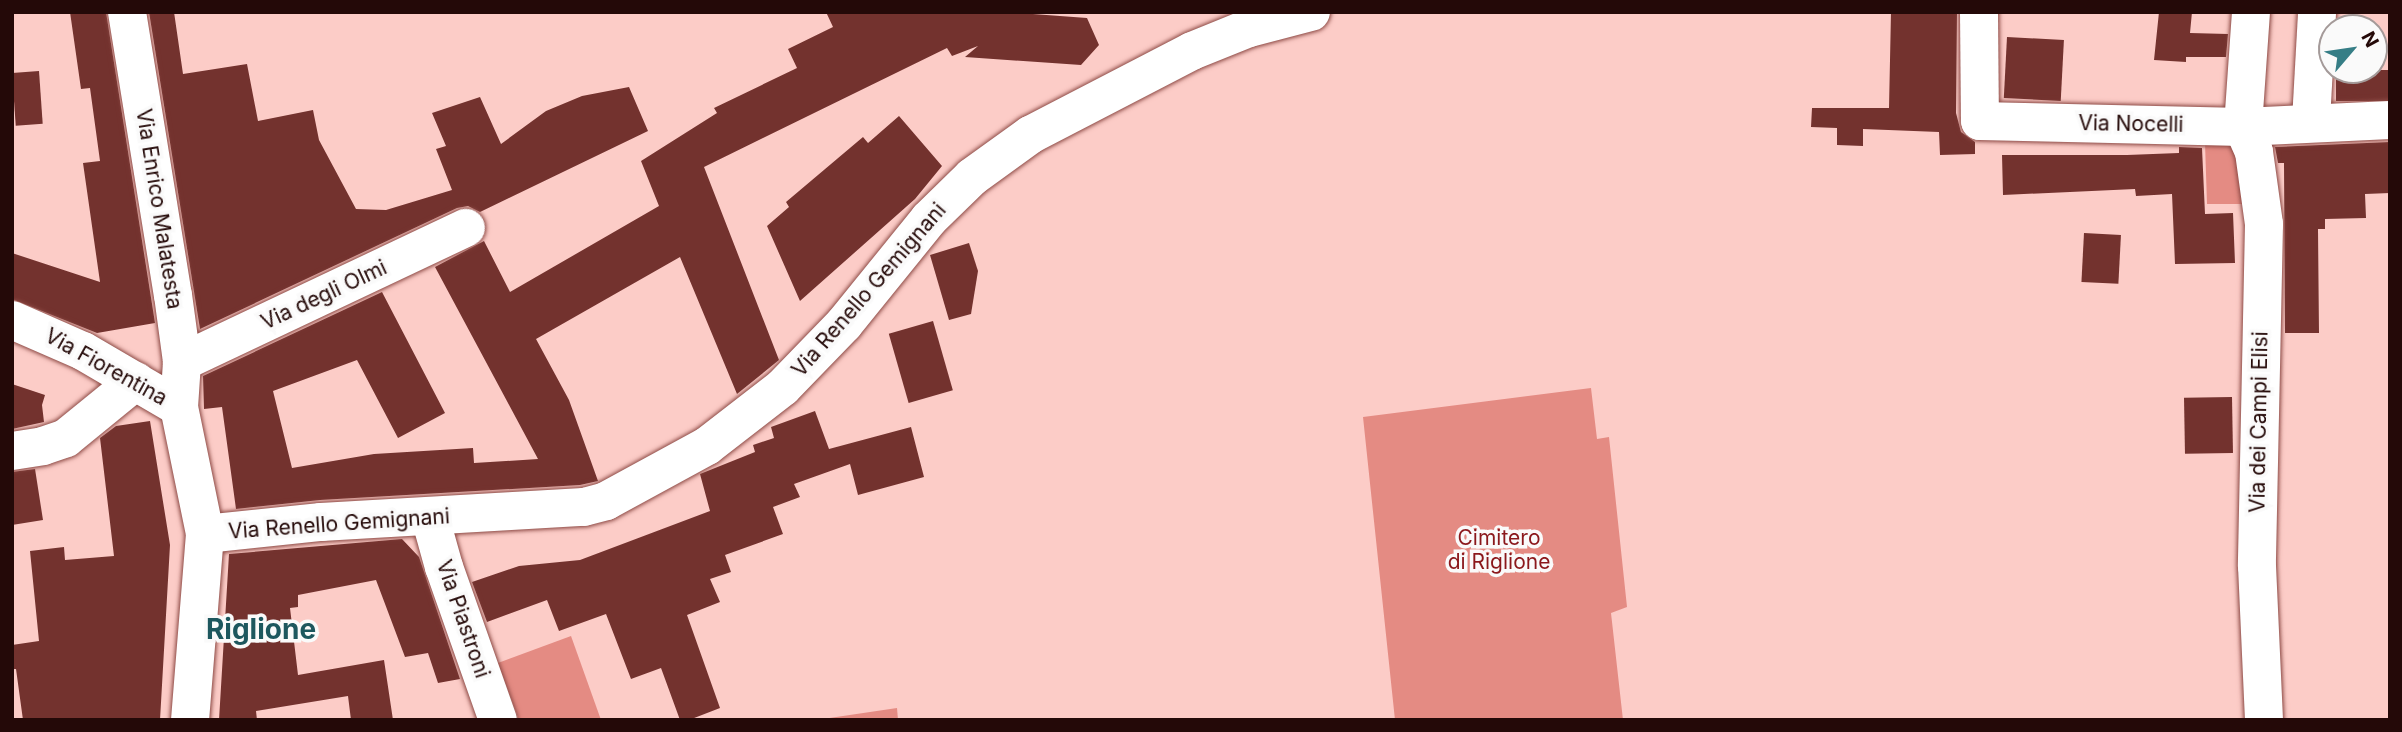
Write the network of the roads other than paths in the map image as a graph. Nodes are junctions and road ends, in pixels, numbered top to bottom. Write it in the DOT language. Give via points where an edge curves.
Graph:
graph roads {
  1 [pos="127,12"];
  2 [pos="1311,12"];
  3 [pos="1979,12"];
  4 [pos="2251,12"];
  5 [pos="2317,12"];
  6 [pos="2390,120"];
  7 [pos="2311,121"];
  8 [pos="2243,127"];
  9 [pos="466,228"];
  10 [pos="12,320"];
  11 [pos="182,362"];
  12 [pos="136,381"];
  13 [pos="179,407"];
  14 [pos="12,451"];
  15 [pos="430,517"];
  16 [pos="205,534"];
  17 [pos="190,720"];
  18 [pos="498,720"];
  19 [pos="2264,720"];
  1 -- 11 [label="street, Via Enrico Malatesta"];
  2 -- 15 [label="street, Via Renello Gemignani" via="1249,28 1192,51 1030,135 972,177 929,219 845,324 783,387 707,446 622,481 584,507"];
  3 -- 8 [label="street, Via Nocelli" via="1980,121"];
  4 -- 8 [label="street"];
  5 -- 7 [label="street"];
  6 -- 7 [label="street, Via Nocelli"];
  7 -- 8 [label="street, Via Nocelli"];
  8 -- 19 [label="street, Via dei Campi Elisi" via="2254,152 2264,224 2257,566"];
  9 -- 11 [label="street, Via degli Olmi"];
  10 -- 12 [label="street, Via Fiorentina" via="61,340"];
  11 -- 13 [label="street, Via Enrico Malatesta"];
  12 -- 13 [label="street, Via Fiorentina"];
  12 -- 14 [label="street" via="66,438"];
  13 -- 16 [label="street, Via Fiorentina"];
  15 -- 16 [label="street, Via Renello Gemignani"];
  15 -- 18 [label="street, Via Piastroni"];
  16 -- 17 [label="street, Via Fiorentina"];
}
